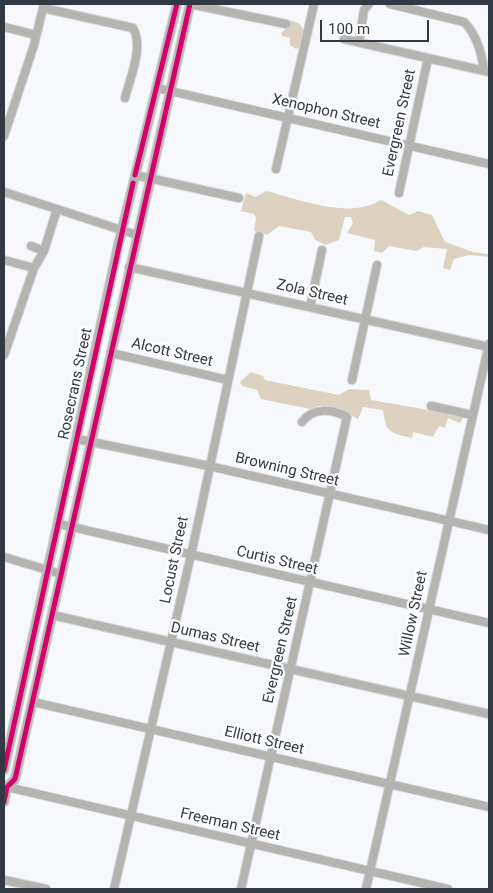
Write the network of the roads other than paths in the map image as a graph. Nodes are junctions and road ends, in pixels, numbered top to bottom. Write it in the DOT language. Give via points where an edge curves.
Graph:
graph roads {
  1 [pos="177,4"];
  2 [pos="190,4"];
  3 [pos="314,4"];
  4 [pos="369,4"];
  5 [pos="390,4"];
  6 [pos="44,6"];
  7 [pos="286,24"];
  8 [pos="4,27"];
  9 [pos="36,35"];
  10 [pos="344,39"];
  11 [pos="359,42"];
  12 [pos="428,58"];
  13 [pos="486,71"];
  14 [pos="157,88"];
  15 [pos="170,90"];
  16 [pos="125,98"];
  17 [pos="287,118"];
  18 [pos="4,136"];
  19 [pos="409,146"];
  20 [pos="489,164"];
  21 [pos="276,169"];
  22 [pos="135,175"];
  23 [pos="150,179"];
  24 [pos="4,192"];
  25 [pos="399,193"];
  26 [pos="239,198"];
  27 [pos="58,209"];
  28 [pos="122,231"];
  29 [pos="137,235"];
  30 [pos="259,236"];
  31 [pos="31,246"];
  32 [pos="322,250"];
  33 [pos="44,251"];
  34 [pos="4,260"];
  35 [pos="377,265"];
  36 [pos="129,266"];
  37 [pos="34,268"];
  38 [pos="247,292"];
  39 [pos="310,306"];
  40 [pos="366,319"];
  41 [pos="489,346"];
  42 [pos="111,353"];
  43 [pos="4,355"];
  44 [pos="228,380"];
  45 [pos="352,380"];
  46 [pos="431,406"];
  47 [pos="472,415"];
  48 [pos="302,422"];
  49 [pos="77,439"];
  50 [pos="91,442"];
  51 [pos="210,466"];
  52 [pos="330,494"];
  53 [pos="449,520"];
  54 [pos="59,524"];
  55 [pos="72,527"];
  56 [pos="489,530"];
  57 [pos="4,556"];
  58 [pos="190,556"];
  59 [pos="48,570"];
  60 [pos="61,574"];
  61 [pos="310,583"];
  62 [pos="430,609"];
  63 [pos="52,615"];
  64 [pos="489,623"];
  65 [pos="171,642"];
  66 [pos="290,670"];
  67 [pos="410,697"];
  68 [pos="32,702"];
  69 [pos="489,714"];
  70 [pos="151,730"];
  71 [pos="7,736"];
  72 [pos="271,757"];
  73 [pos="4,770"];
  74 [pos="5,784"];
  75 [pos="390,784"];
  76 [pos="4,802"];
  77 [pos="489,806"];
  78 [pos="131,817"];
  79 [pos="251,844"];
  80 [pos="370,871"];
  81 [pos="4,880"];
  82 [pos="46,889"];
  83 [pos="114,889"];
  84 [pos="241,889"];
  85 [pos="366,889"];
  86 [pos="448,889"];
  1 -- 14 [label="main road, Rosecrans Street"];
  2 -- 7 [label="street"];
  2 -- 15 [label="main road, Rosecrans Street"];
  3 -- 17 [label="street"];
  4 -- 11 [label="street" via="364,10"];
  5 -- 13 [label="street" via="464,22 471,29"];
  6 -- 9 [label="street"];
  6 -- 16 [label="street" via="133,28 138,36 138,45"];
  8 -- 9 [label="street"];
  9 -- 18 [label="street"];
  10 -- 11 [label="street"];
  11 -- 12 [label="street"];
  12 -- 13 [label="street"];
  12 -- 19 [label="street, Evergreen Street"];
  14 -- 15 [label="street, Xenophon Street"];
  14 -- 22 [label="main road, Rosecrans Street"];
  15 -- 17 [label="street, Xenophon Street"];
  15 -- 23 [label="main road, Rosecrans Street"];
  17 -- 19 [label="street, Xenophon Street"];
  17 -- 21 [label="street"];
  19 -- 20 [label="street, Xenophon Street"];
  19 -- 25 [label="street, Evergreen Street"];
  22 -- 23 [label="street"];
  22 -- 28 [label="main road, Rosecrans Street"];
  23 -- 26 [label="street"];
  23 -- 29 [label="main road, Rosecrans Street"];
  24 -- 27 [label="street"];
  27 -- 28 [label="street"];
  27 -- 33 [label="street"];
  28 -- 29 [label="street"];
  28 -- 49 [label="main road, Rosecrans Street"];
  29 -- 36 [label="main road, Rosecrans Street"];
  30 -- 38 [label="street, Locust Street"];
  31 -- 33 [label="street"];
  32 -- 39 [label="street"];
  33 -- 37 [label="street"];
  34 -- 37 [label="street"];
  35 -- 40 [label="street"];
  36 -- 38 [label="street, Zola Street"];
  36 -- 42 [label="main road, Rosecrans Street"];
  37 -- 43 [label="street"];
  38 -- 39 [label="street, Zola Street"];
  38 -- 44 [label="street, Locust Street"];
  39 -- 40 [label="street, Zola Street"];
  40 -- 41 [label="street, Zola Street"];
  40 -- 45 [label="street"];
  41 -- 47 [label="street, Willow Street"];
  42 -- 44 [label="street, Alcott Street"];
  42 -- 50 [label="main road, Rosecrans Street"];
  44 -- 51 [label="street, Locust Street"];
  46 -- 47 [label="street"];
  47 -- 53 [label="street, Willow Street"];
  48 -- 52 [label="street, Evergreen Street" via="306,416 318,411 335,411 348,417"];
  49 -- 50 [label="street, Browning Street"];
  49 -- 54 [label="main road, Rosecrans Street"];
  50 -- 51 [label="street, Browning Street"];
  50 -- 55 [label="main road, Rosecrans Street"];
  51 -- 52 [label="street, Browning Street"];
  51 -- 58 [label="street, Locust Street"];
  52 -- 53 [label="street, Browning Street"];
  52 -- 61 [label="street, Evergreen Street"];
  53 -- 56 [label="street, Browning Street"];
  53 -- 62 [label="street, Willow Street"];
  54 -- 55 [label="street, Curtis Street"];
  54 -- 59 [label="main road, Rosecrans Street"];
  55 -- 58 [label="street, Curtis Street"];
  55 -- 60 [label="main road, Rosecrans Street"];
  57 -- 59 [label="street"];
  58 -- 61 [label="street, Curtis Street"];
  58 -- 65 [label="street, Locust Street"];
  59 -- 60 [label="street"];
  59 -- 71 [label="main road, Rosecrans Street"];
  60 -- 63 [label="main road, Rosecrans Street"];
  61 -- 62 [label="street, Curtis Street"];
  61 -- 66 [label="street, Evergreen Street"];
  62 -- 64 [label="street, Curtis Street"];
  62 -- 67 [label="street, Willow Street"];
  63 -- 65 [label="street, Dumas Street"];
  63 -- 68 [label="main road, Rosecrans Street"];
  65 -- 66 [label="street, Dumas Street"];
  65 -- 70 [label="street, Locust Street"];
  66 -- 67 [label="street, Dumas Street"];
  66 -- 72 [label="street, Evergreen Street"];
  67 -- 69 [label="street, Dumas Street"];
  67 -- 75 [label="street, Willow Street"];
  68 -- 70 [label="street, Elliott Street"];
  68 -- 74 [label="main road, Rosecrans Street" via="16,779"];
  70 -- 72 [label="street, Elliott Street"];
  70 -- 78 [label="street, Locust Street"];
  71 -- 73 [label="main road, Rosecrans Street"];
  72 -- 75 [label="street, Elliott Street"];
  72 -- 79 [label="street, Evergreen Street"];
  74 -- 76 [label="main road, Rosecrans Street"];
  74 -- 78 [label="street, Freeman Street"];
  75 -- 77 [label="street, Elliott Street"];
  75 -- 80 [label="street, Willow Street"];
  78 -- 79 [label="street, Freeman Street"];
  78 -- 83 [label="street, Locust Street"];
  79 -- 80 [label="street, Freeman Street"];
  79 -- 84 [label="street, Evergreen Street"];
  80 -- 85 [label="street, Willow Street"];
  80 -- 86 [label="street, Freeman Street"];
  81 -- 82 [label="street"];
}
